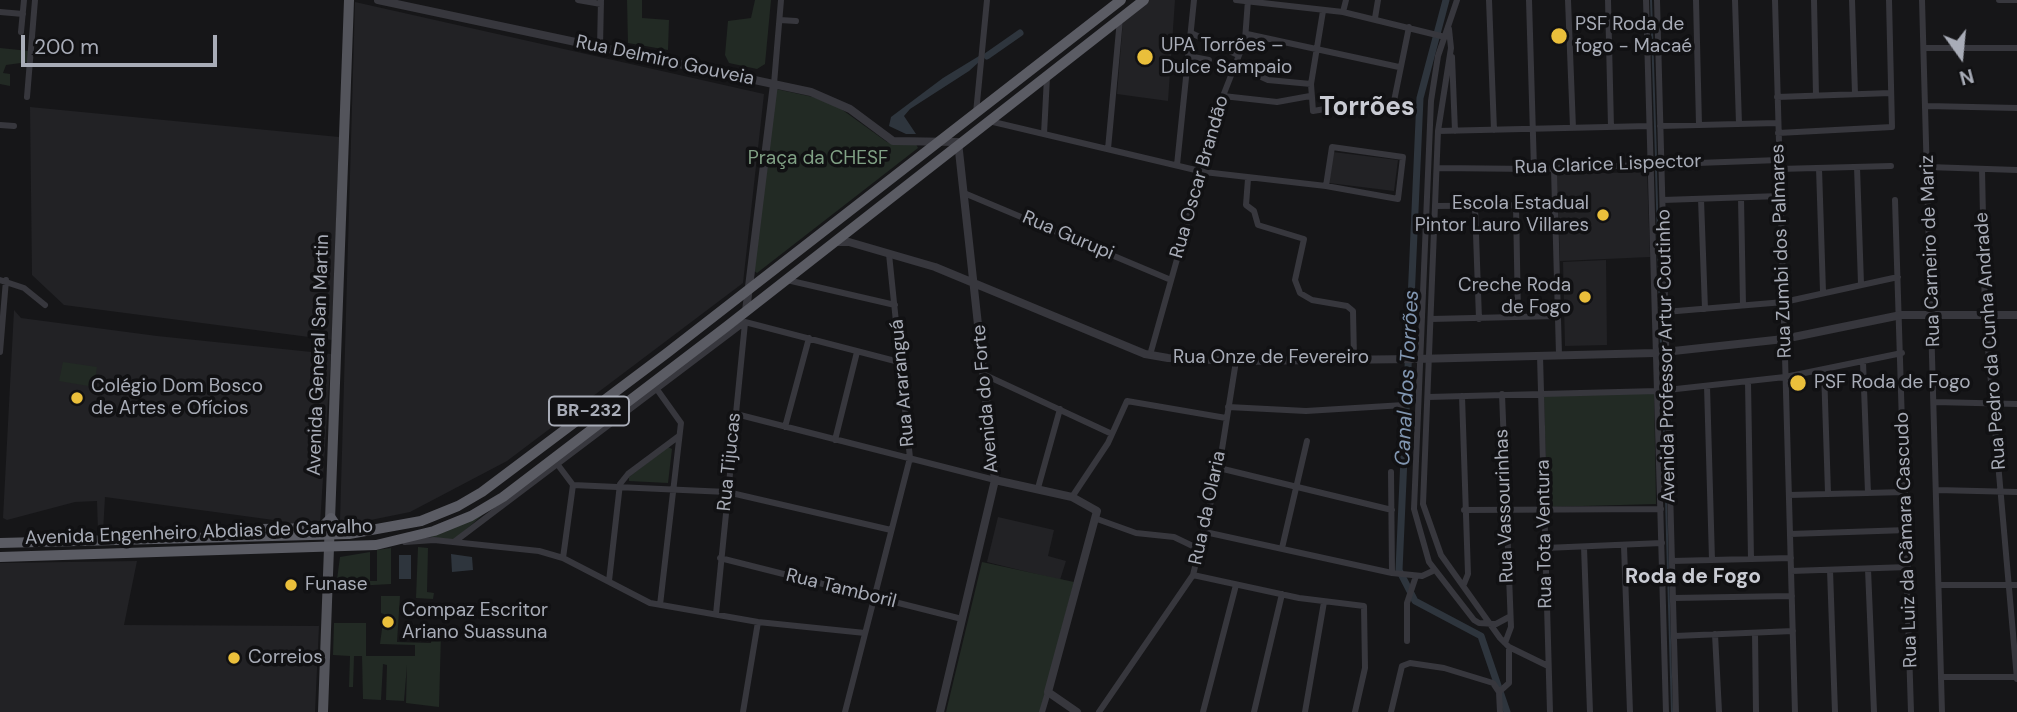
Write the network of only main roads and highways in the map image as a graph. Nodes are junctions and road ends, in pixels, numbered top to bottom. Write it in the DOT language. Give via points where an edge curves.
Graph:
graph roads {
  1 [pos="349,0"];
  2 [pos="1121,0"];
  3 [pos="1144,0"];
  4 [pos="331,518"];
  5 [pos="421,521"];
  6 [pos="326,532"];
  7 [pos="349,534"];
  8 [pos="424,537"];
  9 [pos="216,538"];
  10 [pos="0,543"];
  11 [pos="380,544"];
  12 [pos="195,552"];
  13 [pos="329,553"];
  14 [pos="0,556"];
  15 [pos="323,712"];
  1 -- 4 [label="main road, Avenida General San Martin"];
  2 -- 5 [label="highway, Avenida Engenheiro Abdias de Carvalho / BR-232" via="482,492"];
  3 -- 8 [label="highway, Avenida Engenheiro Abdias de Carvalho / BR-232" via="503,497"];
  4 -- 6 [label="main road, Avenida General San Martin"];
  4 -- 7 [label="highway"];
  5 -- 7 [label="highway, Avenida Engenheiro Abdias de Carvalho / BR-232"];
  5 -- 8 [label="highway"];
  5 -- 11 [label="highway"];
  6 -- 7 [label="highway, Avenida Engenheiro Abdias de Carvalho / BR-232"];
  6 -- 9 [label="highway, Avenida Engenheiro Abdias de Carvalho / BR-232"];
  6 -- 9 [label="highway" via="245,530"];
  6 -- 13 [label="main road, Avenida General San Martin"];
  8 -- 11 [label="highway, Avenida Engenheiro Abdias de Carvalho / BR-232"];
  9 -- 10 [label="highway, Avenida Engenheiro Abdias de Carvalho / BR-232"];
  9 -- 12 [label="highway"];
  11 -- 13 [label="highway, Avenida Engenheiro Abdias de Carvalho / BR-232"];
  12 -- 13 [label="highway, Avenida Engenheiro Abdias de Carvalho / BR-232" via="313,549"];
  12 -- 14 [label="highway, Avenida Engenheiro Abdias de Carvalho / BR-232"];
  13 -- 15 [label="main road, Avenida General San Martin"];
}
